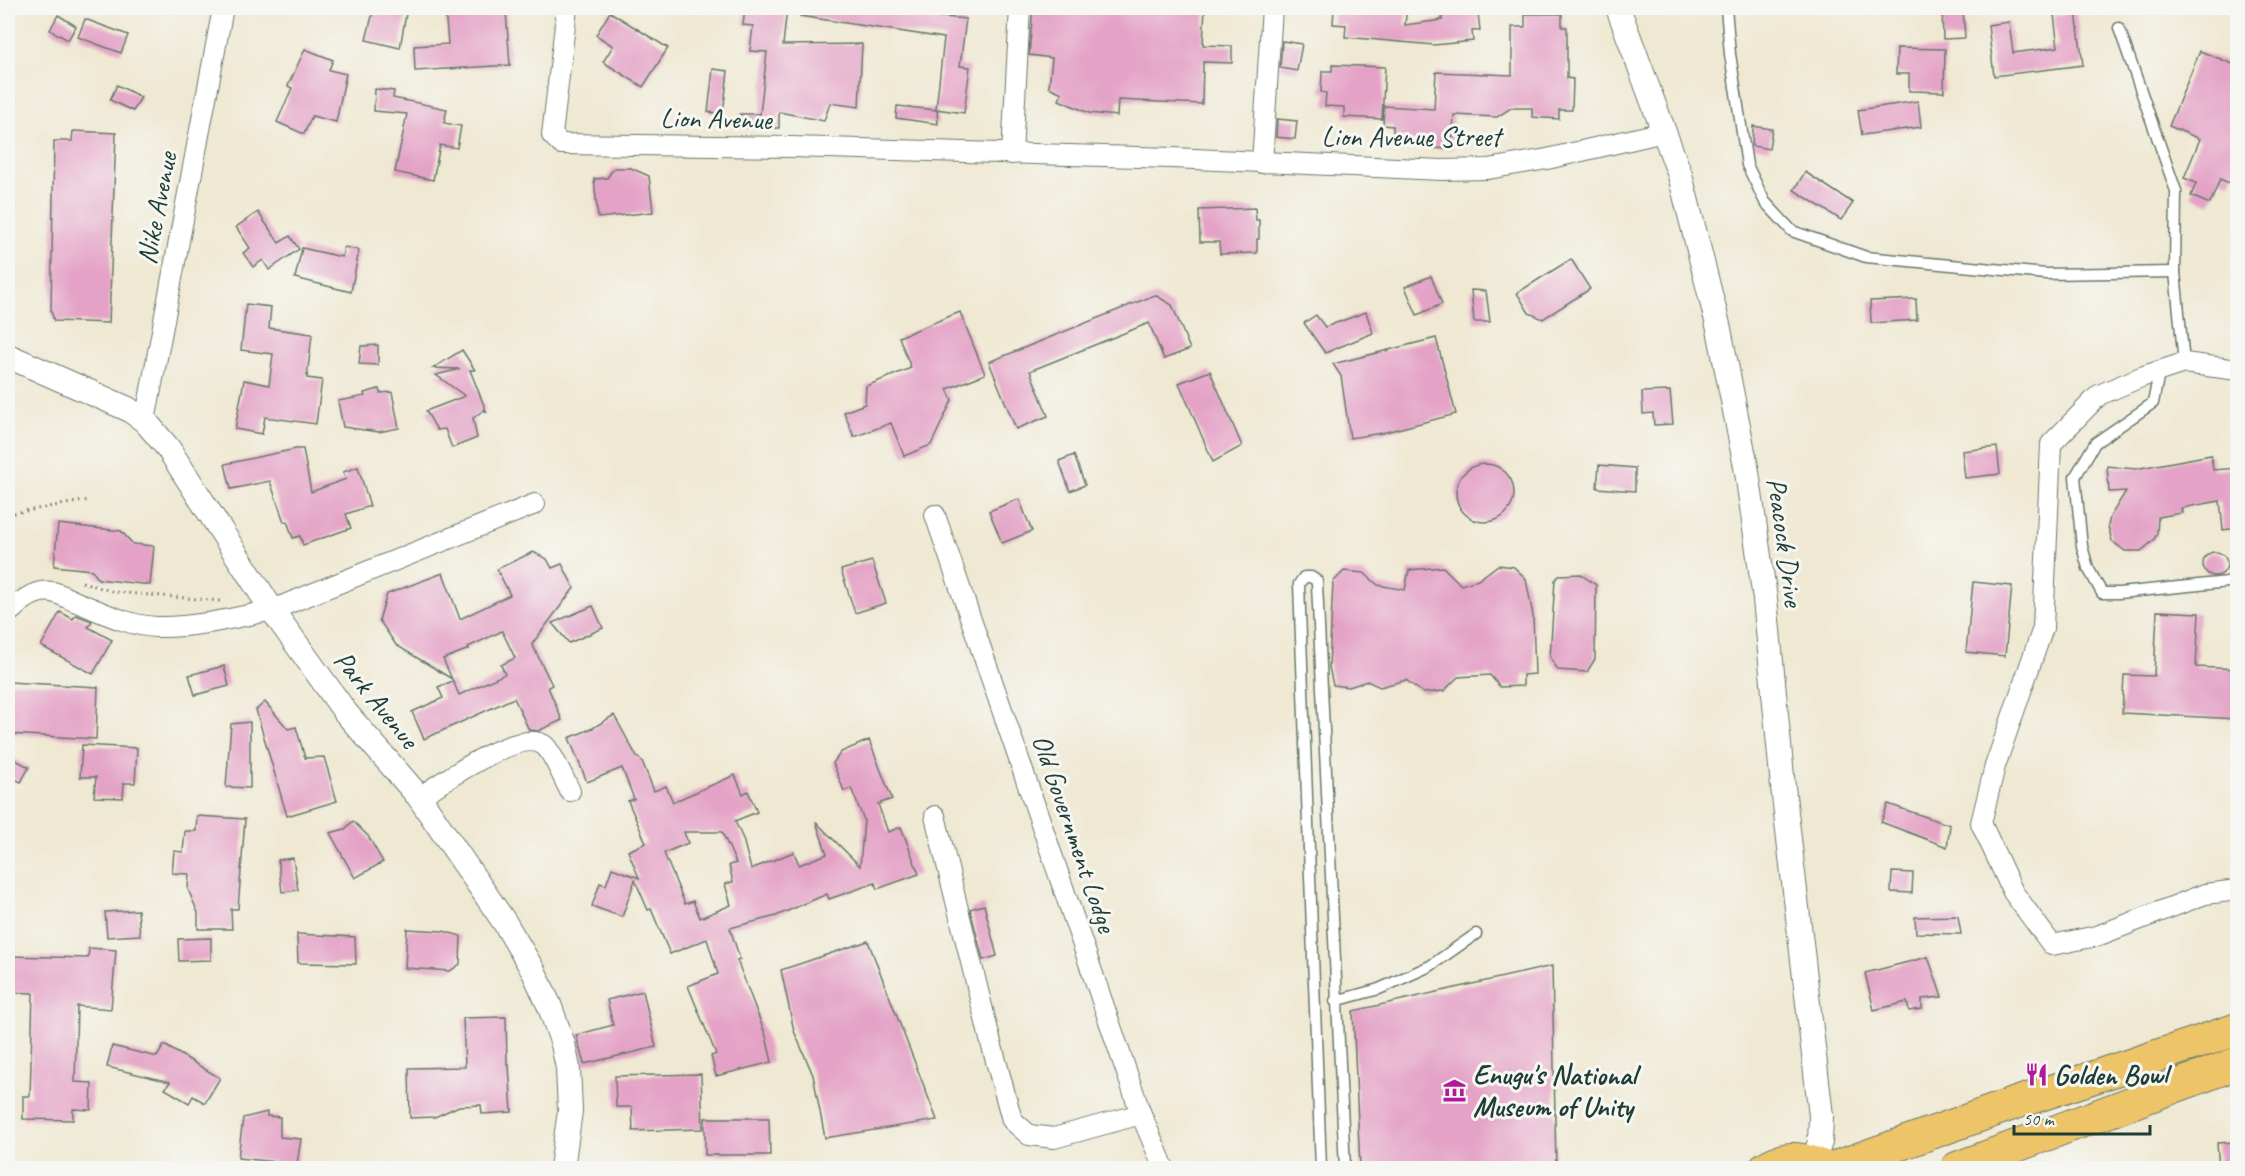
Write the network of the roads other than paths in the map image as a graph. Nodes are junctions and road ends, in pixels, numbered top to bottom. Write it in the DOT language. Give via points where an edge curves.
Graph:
graph roads {
  1 [pos="224,8"];
  2 [pos="567,8"];
  3 [pos="1020,8"];
  4 [pos="1272,8"];
  5 [pos="1618,8"];
  6 [pos="1726,8"];
  7 [pos="2119,28"];
  8 [pos="1664,132"];
  9 [pos="1012,154"];
  10 [pos="1262,163"];
  11 [pos="2175,272"];
  12 [pos="8,356"];
  13 [pos="2184,363"];
  14 [pos="2238,370"];
  15 [pos="2159,373"];
  16 [pos="145,421"];
  17 [pos="535,504"];
  18 [pos="935,515"];
  19 [pos="2238,581"];
  20 [pos="12,610"];
  21 [pos="272,610"];
  22 [pos="570,791"];
  23 [pos="419,798"];
  24 [pos="1326,798"];
  25 [pos="1307,799"];
  26 [pos="935,816"];
  27 [pos="2238,890"];
  28 [pos="1476,934"];
  29 [pos="1335,1001"];
  30 [pos="1336,1014"];
  31 [pos="1315,1015"];
  32 [pos="2238,1029"];
  33 [pos="2238,1064"];
  34 [pos="1141,1114"];
  35 [pos="1824,1166"];
  36 [pos="562,1168"];
  37 [pos="1163,1168"];
  38 [pos="1321,1168"];
  39 [pos="1345,1168"];
  40 [pos="1765,1168"];
  41 [pos="1957,1168"];
  1 -- 16 [label="street, Nike Avenue"];
  2 -- 9 [label="street, Lion Avenue" via="552,135 561,144"];
  3 -- 9 [label="street"];
  4 -- 10 [label="street"];
  5 -- 8 [label="street, Peacock Drive"];
  6 -- 11 [label="lane" via="1748,165 1766,202 1792,231 1866,257 2046,274"];
  7 -- 11 [label="lane" via="2176,191"];
  8 -- 10 [label="street, Lion Avenue Street" via="1488,169"];
  8 -- 35 [label="street, Peacock Drive" via="1680,175 1719,329 1747,472 1765,599"];
  9 -- 10 [label="street, Lion Avenue Street"];
  11 -- 13 [label="lane"];
  12 -- 16 [label="street, Park Avenue" via="117,404"];
  13 -- 14 [label="street"];
  13 -- 15 [label="street"];
  15 -- 19 [label="lane" via="2152,403 2095,443 2074,477 2088,568 2102,592"];
  15 -- 27 [label="street" via="2099,394 2051,444 2043,628 1995,766 1981,823 2013,892 2052,945 2097,936 2205,894"];
  16 -- 21 [label="street, Park Avenue" via="168,448"];
  17 -- 21 [label="street"];
  18 -- 34 [label="street, Old Government Lodge"];
  20 -- 21 [label="street" via="23,599 52,592 126,621 156,627"];
  21 -- 23 [label="street, Park Avenue" via="346,713"];
  22 -- 23 [label="street" via="544,746 532,741 512,744 483,758"];
  23 -- 36 [label="street, Park Avenue" via="505,923 550,1007 568,1068 570,1111"];
  24 -- 25 [label="lane"];
  24 -- 25 [label="lane" via="1317,584 1314,578 1306,577 1299,584"];
  24 -- 29 [label="lane"];
  25 -- 31 [label="lane"];
  26 -- 34 [label="street" via="1012,1120 1029,1136 1054,1138"];
  28 -- 29 [label="lane" via="1430,966 1379,989"];
  29 -- 30 [label="lane"];
  30 -- 31 [label="lane"];
  30 -- 39 [label="lane"];
  31 -- 38 [label="lane"];
  32 -- 35 [label="main road"];
  33 -- 41 [label="main road"];
  34 -- 37 [label="street, Old Government Lodge"];
  35 -- 40 [label="main road" via="1794,1159"];
}
